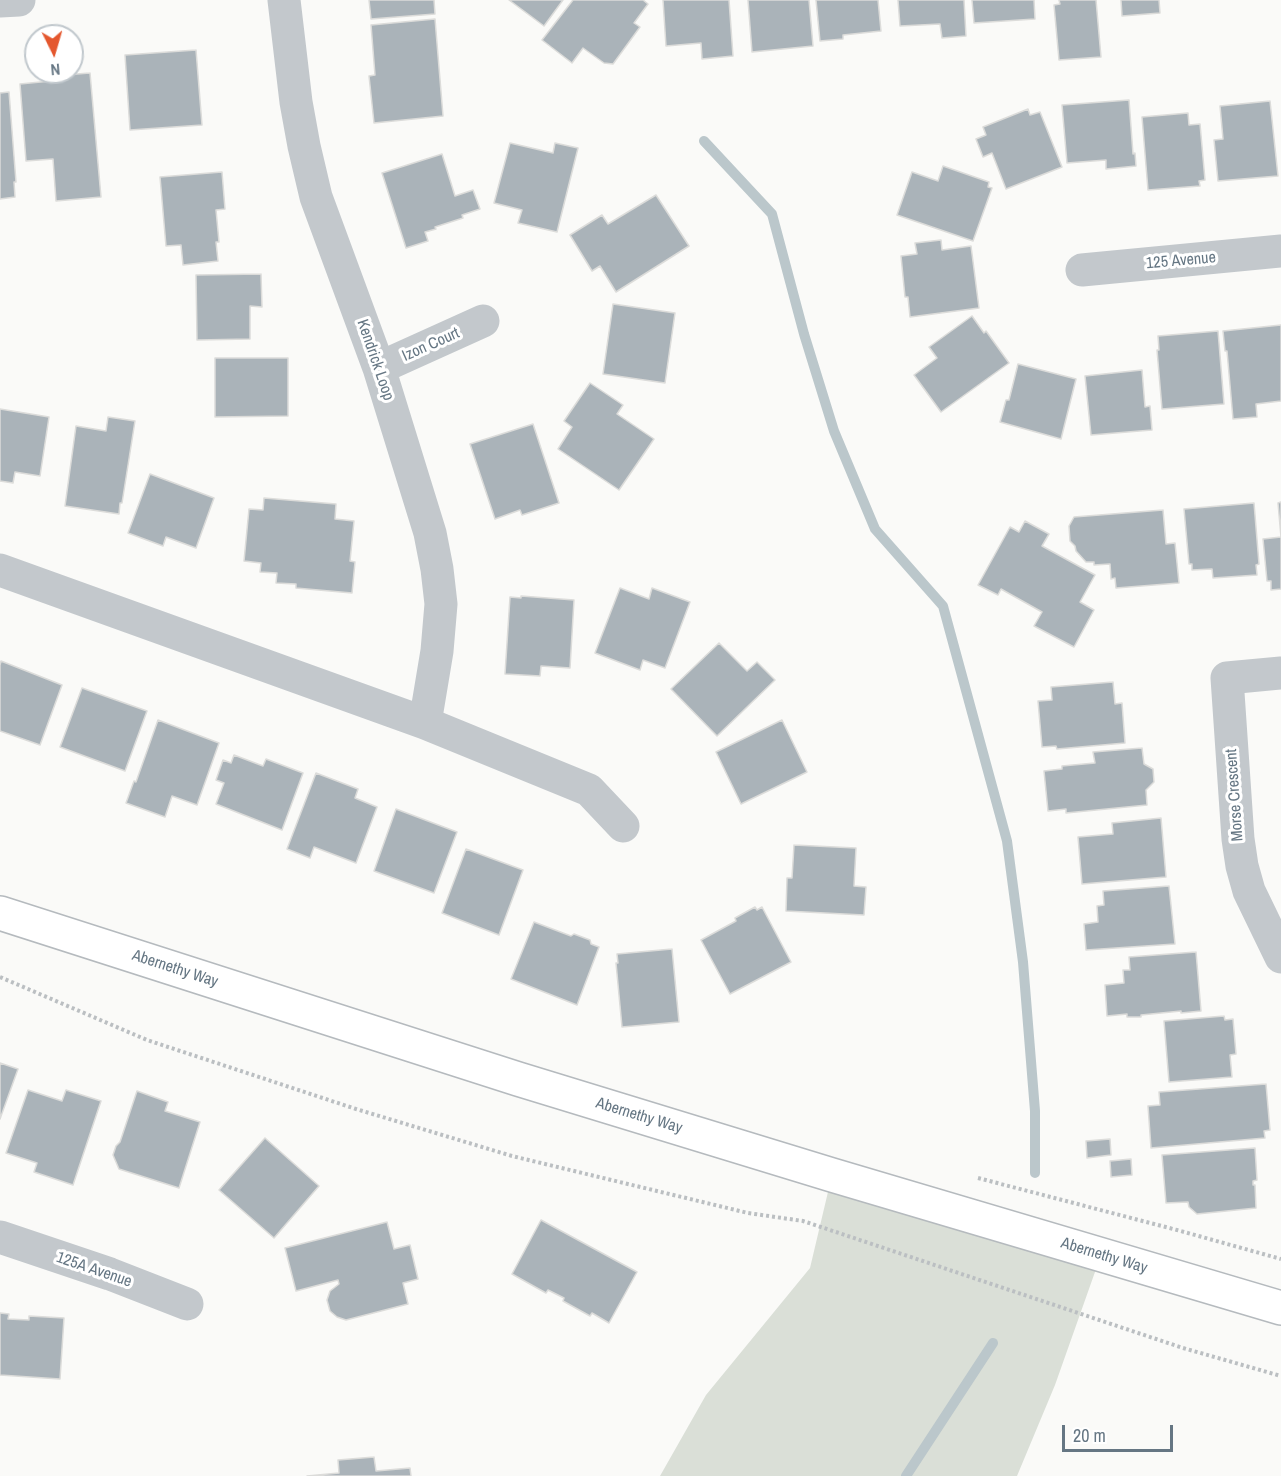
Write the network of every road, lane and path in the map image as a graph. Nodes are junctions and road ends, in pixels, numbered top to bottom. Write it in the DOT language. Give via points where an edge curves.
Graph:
graph roads {
  1 [pos="19,0"];
  2 [pos="284,0"];
  3 [pos="0,1"];
  4 [pos="1281,251"];
  5 [pos="1082,270"];
  6 [pos="483,321"];
  7 [pos="379,368"];
  8 [pos="0,570"];
  9 [pos="1281,673"];
  10 [pos="425,723"];
  11 [pos="623,826"];
  12 [pos="0,913"];
  13 [pos="1281,957"];
  14 [pos="0,977"];
  15 [pos="0,1237"];
  16 [pos="187,1304"];
  17 [pos="1281,1308"];
  18 [pos="1281,1376"];
  1 -- 3 [label="street"];
  2 -- 7 [label="street, Kendrick Loop" via="296,102 316,197"];
  4 -- 5 [label="street, 125 Avenue"];
  6 -- 7 [label="street, Izon Court"];
  7 -- 10 [label="street, Kendrick Loop" via="430,533 437,569 441,604"];
  8 -- 10 [label="street"];
  9 -- 13 [label="street, Morse Crescent" via="1227,678 1242,866 1249,891"];
  10 -- 11 [label="street" via="589,790"];
  12 -- 17 [label="main road, Abernethy Way" via="551,1089"];
  14 -- 18 [label="path" via="147,1040 356,1109 512,1156 748,1213 803,1221 1183,1348"];
  15 -- 16 [label="street, 125A Avenue"];
}
